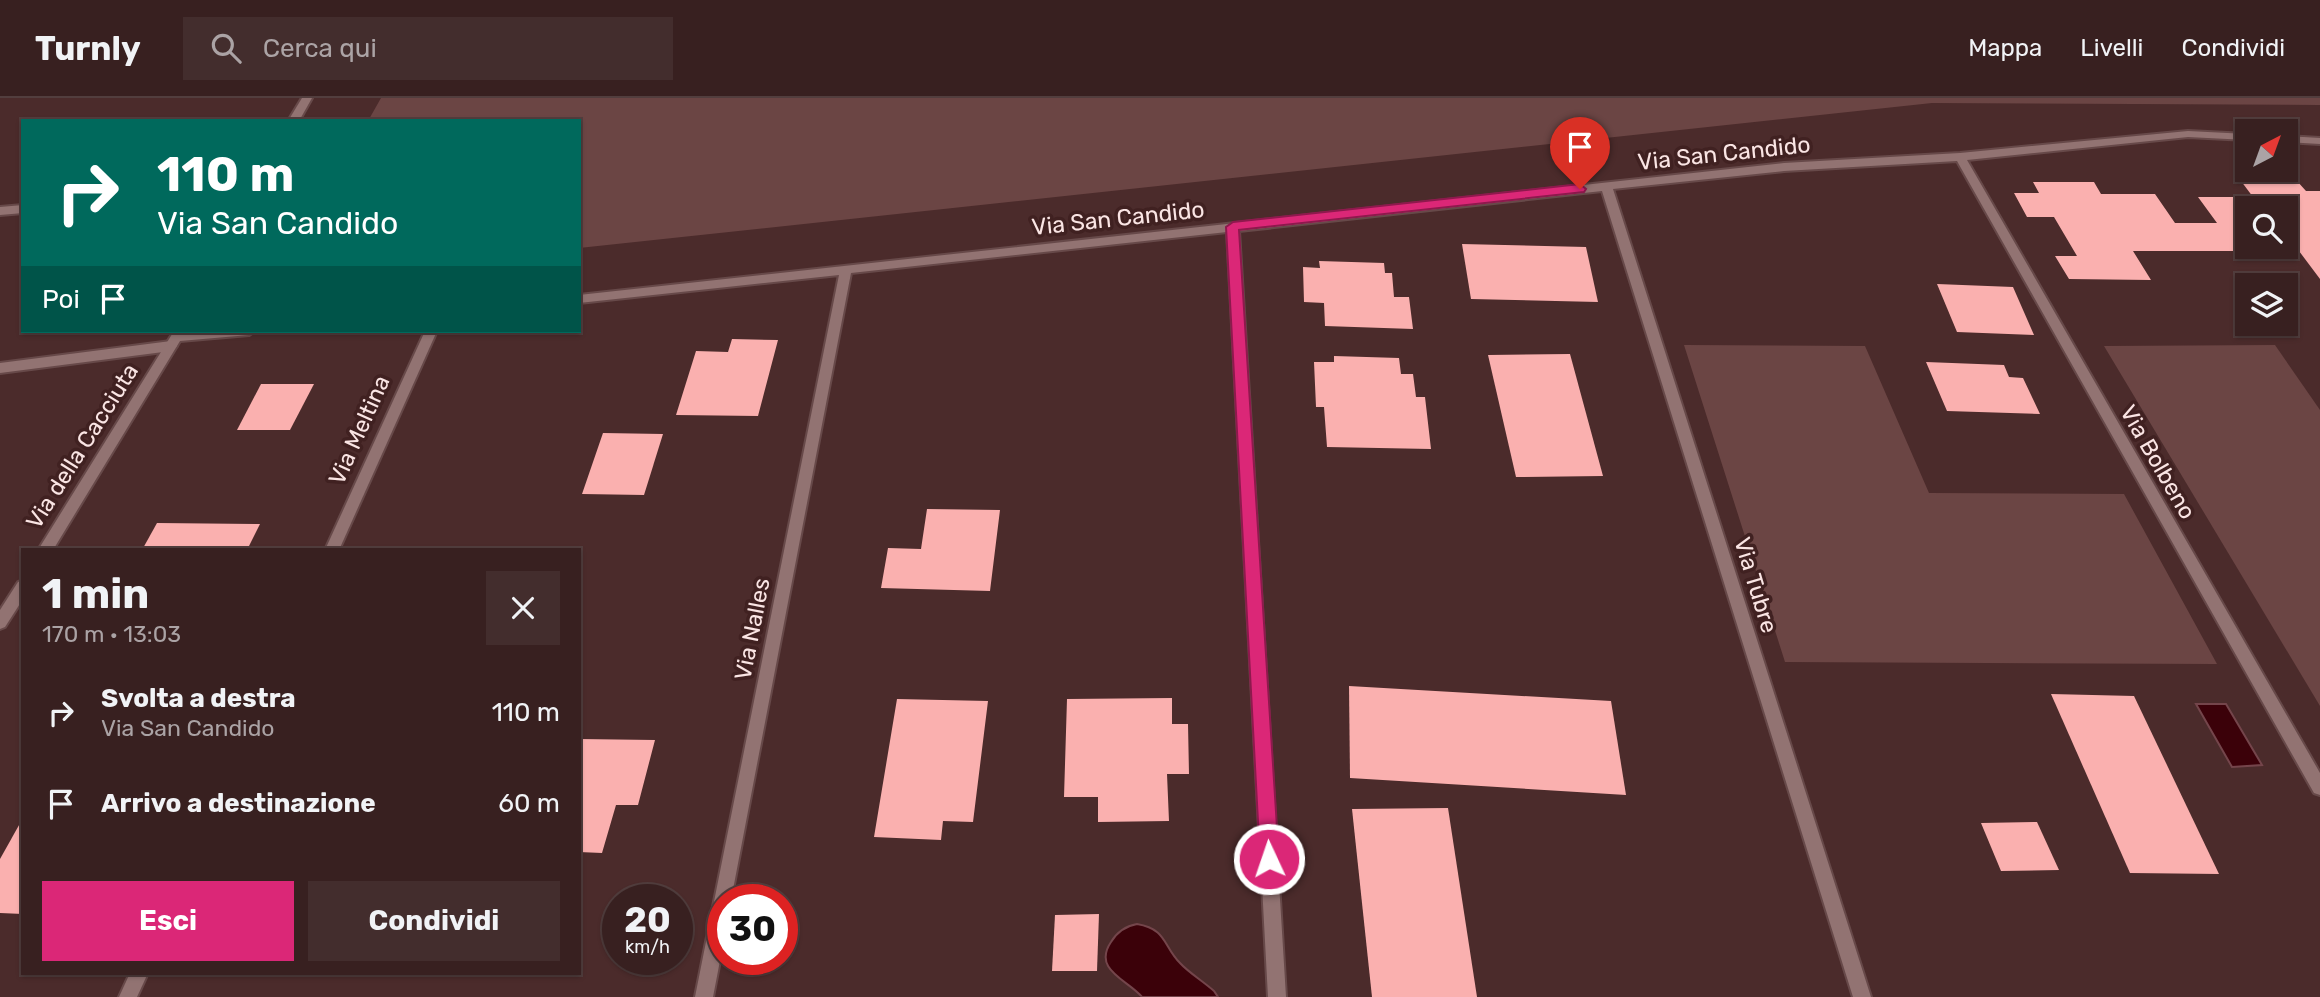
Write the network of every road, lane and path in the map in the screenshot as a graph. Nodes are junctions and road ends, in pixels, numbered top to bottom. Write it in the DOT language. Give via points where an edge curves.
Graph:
graph roads {
  1 [pos="307,98"];
  2 [pos="294,119"];
  3 [pos="2235,136"];
  4 [pos="2298,140"];
  5 [pos="2320,141"];
  6 [pos="1960,157"];
  7 [pos="1606,186"];
  8 [pos="21,209"];
  9 [pos="0,211"];
  10 [pos="1233,227"];
  11 [pos="846,269"];
  12 [pos="581,299"];
  13 [pos="228,333"];
  14 [pos="430,333"];
  15 [pos="176,338"];
  16 [pos="0,368"];
  17 [pos="47,548"];
  18 [pos="332,548"];
  19 [pos="21,589"];
  20 [pos="0,623"];
  21 [pos="2320,788"];
  22 [pos="138,975"];
  23 [pos="128,997"];
  24 [pos="704,997"];
  25 [pos="1277,997"];
  26 [pos="1862,997"];
  1 -- 2 [label="street"];
  3 -- 6 [label="street, Via San Candido" via="2188,134"];
  4 -- 5 [label="street"];
  6 -- 7 [label="street, Via San Candido" via="1784,167"];
  6 -- 21 [label="street, Via Bolbeno"];
  7 -- 10 [label="street, Via San Candido"];
  7 -- 26 [label="street, Via Tubre"];
  8 -- 9 [label="street"];
  10 -- 11 [label="street, Via San Candido"];
  10 -- 25 [label="street"];
  11 -- 12 [label="street, Via San Candido"];
  11 -- 24 [label="street, Via Nalles"];
  13 -- 15 [label="street"];
  14 -- 18 [label="street, Via Meltina"];
  15 -- 16 [label="street"];
  15 -- 17 [label="street, Via della Cacciuta"];
  19 -- 20 [label="street"];
  22 -- 23 [label="street"];
}
